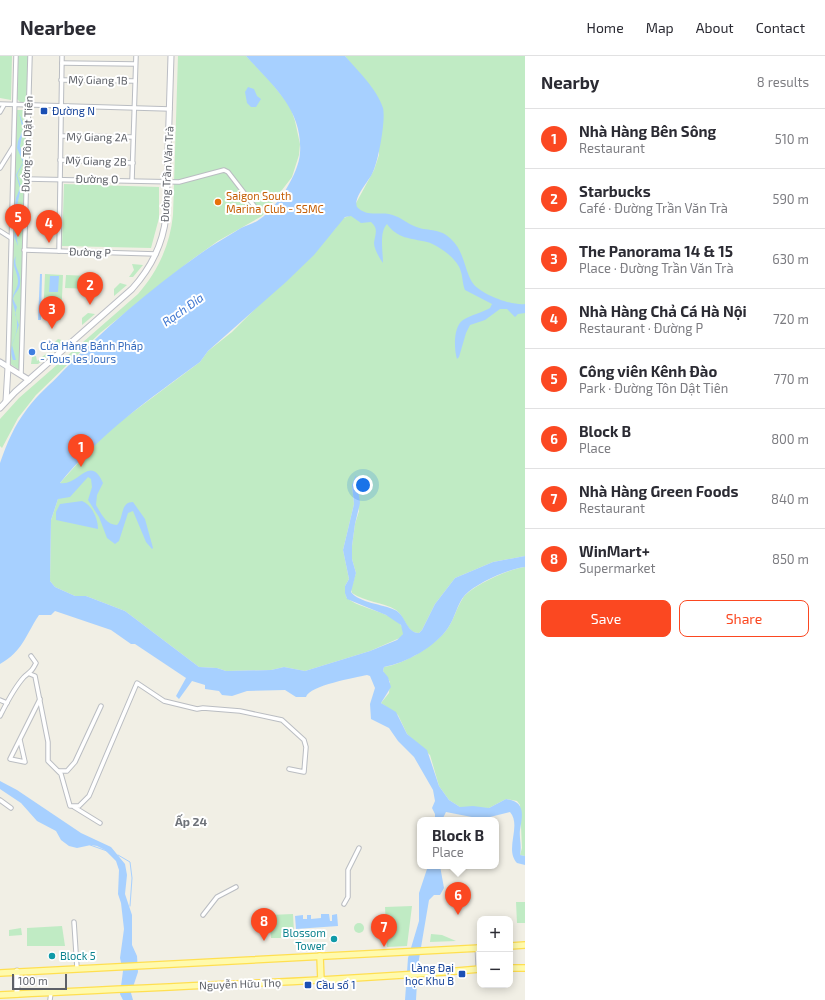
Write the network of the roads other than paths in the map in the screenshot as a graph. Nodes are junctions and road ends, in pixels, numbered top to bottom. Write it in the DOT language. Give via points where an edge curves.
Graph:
graph roads {
  1 [pos="16,56"];
  2 [pos="30,56"];
  3 [pos="62,56"];
  4 [pos="136,56"];
  5 [pos="171,56"];
  6 [pos="62,64"];
  7 [pos="135,64"];
  8 [pos="61,80"];
  9 [pos="135,81"];
  10 [pos="2,105"];
  11 [pos="15,106"];
  12 [pos="28,106"];
  13 [pos="61,107"];
  14 [pos="134,109"];
  15 [pos="170,109"];
  16 [pos="0,112"];
  17 [pos="61,136"];
  18 [pos="133,137"];
  19 [pos="14,146"];
  20 [pos="60,160"];
  21 [pos="133,163"];
  22 [pos="0,168"];
  23 [pos="26,178"];
  24 [pos="61,179"];
  25 [pos="132,180"];
  26 [pos="167,182"];
  27 [pos="255,207"];
  28 [pos="0,231"];
  29 [pos="11,238"];
  30 [pos="24,250"];
  31 [pos="59,251"];
  32 [pos="156,254"];
  33 [pos="0,362"];
  34 [pos="8,367"];
  35 [pos="21,375"];
  36 [pos="29,380"];
  37 [pos="6,401"];
  38 [pos="0,408"];
  39 [pos="32,656"];
  40 [pos="30,674"];
  41 [pos="40,699"];
  42 [pos="0,700"];
  43 [pos="6,703"];
  44 [pos="101,706"];
  45 [pos="0,716"];
  46 [pos="20,740"];
  47 [pos="289,769"];
  48 [pos="59,772"];
  49 [pos="0,800"];
  50 [pos="74,807"];
  51 [pos="11,808"];
  52 [pos="100,823"];
  53 [pos="359,848"];
  54 [pos="236,887"];
  55 [pos="344,904"];
  56 [pos="203,915"];
  57 [pos="74,922"];
  58 [pos="525,945"];
  59 [pos="513,946"];
  60 [pos="477,948"];
  61 [pos="320,956"];
  62 [pos="77,968"];
  63 [pos="513,968"];
  64 [pos="525,968"];
  65 [pos="477,969"];
  66 [pos="17,971"];
  67 [pos="0,973"];
  68 [pos="321,981"];
  69 [pos="51,993"];
  70 [pos="17,994"];
  71 [pos="0,995"];
  72 [pos="50,1000"];
  1 -- 11 [label="street, Đường Tôn Dật Tiên"];
  2 -- 12 [label="street, Đường Tôn Dật Tiên"];
  3 -- 6 [label="street"];
  4 -- 7 [label="street"];
  5 -- 15 [label="main road, Đường Trần Văn Trà"];
  6 -- 7 [label="street"];
  6 -- 8 [label="street"];
  7 -- 9 [label="street"];
  8 -- 9 [label="street, Mỹ Giang 1B"];
  8 -- 13 [label="street"];
  9 -- 14 [label="street"];
  10 -- 11 [label="street"];
  10 -- 16 [label="street"];
  11 -- 12 [label="street"];
  11 -- 19 [label="street, Đường Tôn Dật Tiên"];
  12 -- 13 [label="street"];
  12 -- 23 [label="street, Đường Tôn Dật Tiên"];
  13 -- 14 [label="street"];
  13 -- 17 [label="street"];
  14 -- 15 [label="street"];
  14 -- 18 [label="street"];
  15 -- 26 [label="main road, Đường Trần Văn Trà"];
  17 -- 18 [label="street, Mỹ Giang 2A"];
  17 -- 20 [label="street"];
  18 -- 21 [label="street"];
  19 -- 22 [label="street"];
  19 -- 29 [label="street, Đường Tôn Dật Tiên"];
  20 -- 21 [label="street, Mỹ Giang 2B"];
  20 -- 24 [label="street"];
  21 -- 25 [label="street"];
  23 -- 24 [label="street, Đường O"];
  23 -- 30 [label="street, Đường Tôn Dật Tiên"];
  24 -- 25 [label="street, Đường O"];
  24 -- 31 [label="street"];
  25 -- 26 [label="street, Đường O"];
  26 -- 27 [label="street, Đường O" via="179,182 225,170"];
  26 -- 32 [label="main road, Đường Trần Văn Trà" via="166,221"];
  28 -- 29 [label="street"];
  29 -- 34 [label="street, Đường Tôn Dật Tiên"];
  30 -- 31 [label="street, Đường P"];
  30 -- 35 [label="street, Đường Tôn Dật Tiên"];
  31 -- 32 [label="street, Đường P"];
  32 -- 36 [label="main road, Đường Trần Văn Trà" via="132,289"];
  33 -- 34 [label="main road"];
  34 -- 35 [label="main road"];
  34 -- 37 [label="main road"];
  35 -- 36 [label="main road"];
  36 -- 37 [label="main road, Đường Trần Văn Trà"];
  37 -- 38 [label="main road, Đường Trần Văn Trà"];
  39 -- 40 [label="street" via="36,663"];
  40 -- 41 [label="street" via="35,676"];
  40 -- 43 [label="street"];
  41 -- 46 [label="street"];
  41 -- 48 [label="street" via="48,742 48,761"];
  42 -- 43 [label="street"];
  43 -- 45 [label="street"];
  44 -- 48 [label="street" via="75,762 67,771"];
  46 -- 46 [label="street" via="22,747 25,762 10,759"];
  47 -- 50 [label="street" via="304,772 306,747 304,740 282,720 240,711 197,709 164,701 137,683 88,796 79,806"];
  48 -- 50 [label="street" via="68,802"];
  49 -- 51 [label="street"];
  50 -- 52 [label="street"];
  53 -- 55 [label="street" via="348,870 348,897"];
  54 -- 56 [label="street" via="216,897"];
  57 -- 62 [label="street"];
  58 -- 59 [label="main road"];
  60 -- 61 [label="main road"];
  61 -- 62 [label="main road"];
  61 -- 68 [label="main road"];
  62 -- 66 [label="main road"];
  63 -- 64 [label="main road"];
  65 -- 68 [label="main road, Nguyễn Hữu Thọ"];
  66 -- 67 [label="main road"];
  66 -- 70 [label="main road"];
  68 -- 69 [label="main road, Nguyễn Hữu Thọ"];
  69 -- 70 [label="main road, Nguyễn Hữu Thọ"];
  69 -- 72 [label="street"];
  70 -- 71 [label="main road, Nguyễn Hữu Thọ"];
}
